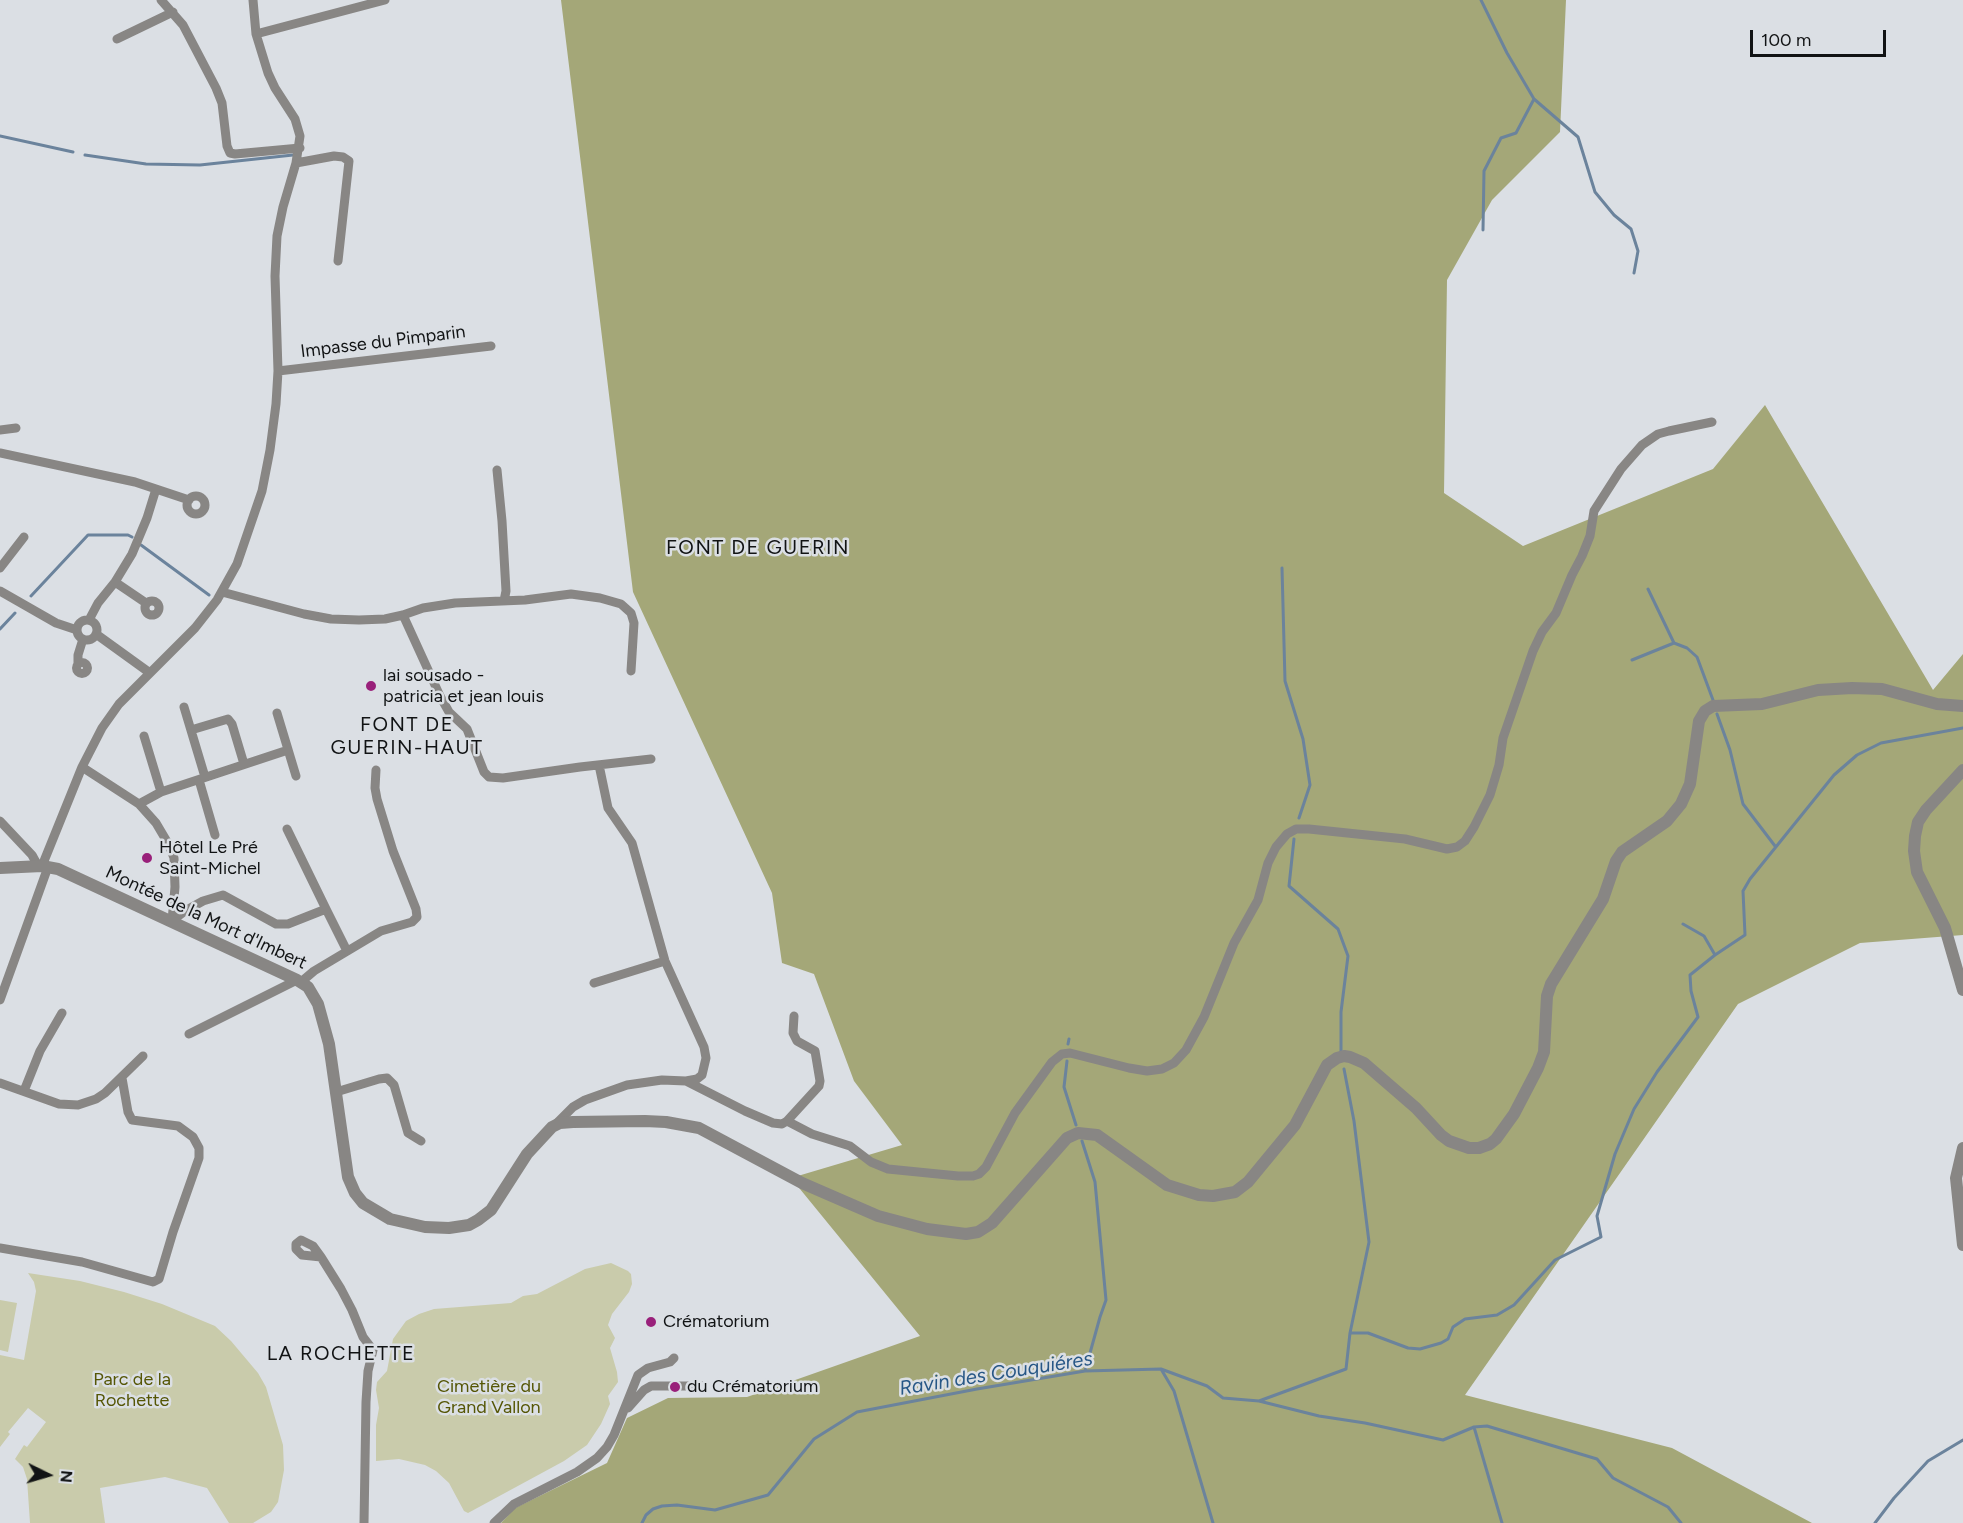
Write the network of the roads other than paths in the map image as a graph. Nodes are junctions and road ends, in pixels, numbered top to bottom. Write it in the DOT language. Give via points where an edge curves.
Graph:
graph roads {
  1 [pos="161,0"];
  2 [pos="253,0"];
  3 [pos="385,0"];
  4 [pos="173,12"];
  5 [pos="256,34"];
  6 [pos="117,39"];
  7 [pos="300,148"];
  8 [pos="296,163"];
  9 [pos="338,261"];
  10 [pos="491,346"];
  11 [pos="278,371"];
  12 [pos="1712,422"];
  13 [pos="16,428"];
  14 [pos="0,430"];
  15 [pos="0,453"];
  16 [pos="497,470"];
  17 [pos="156,489"];
  18 [pos="189,500"];
  19 [pos="24,537"];
  20 [pos="0,568"];
  21 [pos="115,582"];
  22 [pos="0,591"];
  23 [pos="222,592"];
  24 [pos="504,601"];
  25 [pos="146,603"];
  26 [pos="403,615"];
  27 [pos="89,620"];
  28 [pos="76,630"];
  29 [pos="96,634"];
  30 [pos="83,639"];
  31 [pos="78,664"];
  32 [pos="631,671"];
  33 [pos="150,673"];
  34 [pos="1963,706"];
  35 [pos="184,707"];
  36 [pos="277,713"];
  37 [pos="191,730"];
  38 [pos="144,736"];
  39 [pos="288,750"];
  40 [pos="651,759"];
  41 [pos="244,764"];
  42 [pos="600,765"];
  43 [pos="82,767"];
  44 [pos="376,770"];
  45 [pos="1963,770"];
  46 [pos="296,776"];
  47 [pos="202,778"];
  48 [pos="161,792"];
  49 [pos="140,804"];
  50 [pos="0,821"];
  51 [pos="287,829"];
  52 [pos="215,835"];
  53 [pos="42,866"];
  54 [pos="0,868"];
  55 [pos="174,908"];
  56 [pos="326,909"];
  57 [pos="185,911"];
  58 [pos="172,921"];
  59 [pos="347,951"];
  60 [pos="665,961"];
  61 [pos="299,981"];
  62 [pos="594,983"];
  63 [pos="1963,990"];
  64 [pos="0,1000"];
  65 [pos="62,1013"];
  66 [pos="794,1016"];
  67 [pos="189,1034"];
  68 [pos="143,1056"];
  69 [pos="122,1078"];
  70 [pos="686,1081"];
  71 [pos="0,1083"];
  72 [pos="24,1091"];
  73 [pos="336,1092"];
  74 [pos="788,1121"];
  75 [pos="555,1125"];
  76 [pos="421,1141"];
  77 [pos="1963,1148"];
  78 [pos="1963,1245"];
  79 [pos="0,1248"];
  80 [pos="321,1257"];
  81 [pos="674,1358"];
  82 [pos="703,1386"];
  83 [pos="625,1411"];
  84 [pos="364,1523"];
  85 [pos="494,1523"];
  1 -- 4 [label="street"];
  2 -- 5 [label="street"];
  3 -- 5 [label="street"];
  4 -- 6 [label="street"];
  4 -- 7 [label="street" via="216,88 230,153"];
  5 -- 7 [label="street" via="275,88 298,125"];
  7 -- 8 [label="street"];
  8 -- 9 [label="street" via="339,155 349,161"];
  8 -- 11 [label="street" via="276,246"];
  10 -- 11 [label="street, Impasse du Pimparin"];
  11 -- 23 [label="street" via="262,491 250,531"];
  12 -- 74 [label="street" via="1663,432 1642,445 1594,511 1582,556 1556,614 1533,651 1503,738 1490,795 1464,841 1447,849 1405,839 1309,829 1287,834 1268,863 1258,900 1234,943 1200,1025 1174,1063 1147,1071 1062,1054 1015,1113 986,1167 973,1176 888,1169 850,1146 812,1134"];
  13 -- 14 [label="street"];
  15 -- 17 [label="street"];
  16 -- 24 [label="street"];
  17 -- 18 [label="street"];
  17 -- 21 [label="street" via="136,545"];
  19 -- 20 [label="street"];
  21 -- 25 [label="street"];
  21 -- 27 [label="street"];
  22 -- 28 [label="street"];
  23 -- 26 [label="street" via="331,619"];
  23 -- 33 [label="street" via="195,628"];
  24 -- 26 [label="street" via="455,603"];
  24 -- 32 [label="street" via="582,595 626,607 634,623"];
  26 -- 42 [label="street" via="448,712 471,735 486,775 495,779"];
  27 -- 28 [label="street" via="80,622"];
  27 -- 29 [label="street" via="96,625"];
  28 -- 30 [label="street"];
  29 -- 30 [label="street" via="89,640"];
  29 -- 33 [label="street"];
  30 -- 31 [label="street"];
  33 -- 43 [label="street" via="112,713"];
  34 -- 75 [label="street" via="1923,701 1882,689 1852,688 1818,690 1762,704 1713,706 1705,711 1699,721 1690,784 1681,804 1667,821 1622,852 1616,861 1603,899 1551,984 1544,1052 1538,1068 1501,1133 1479,1148 1449,1141 1364,1064 1344,1056 1327,1065 1295,1125 1248,1182 1235,1192 1199,1195 1167,1185 1097,1135 1078,1133 1067,1138 988,1227 966,1234 927,1229 869,1213 690,1126 645,1120"];
  35 -- 37 [label="street"];
  36 -- 39 [label="street"];
  37 -- 41 [label="street" via="228,719"];
  37 -- 47 [label="street"];
  38 -- 48 [label="street"];
  39 -- 41 [label="street"];
  39 -- 46 [label="street"];
  40 -- 42 [label="street"];
  41 -- 47 [label="street"];
  42 -- 60 [label="street" via="608,808 632,843"];
  43 -- 49 [label="street"];
  43 -- 53 [label="street"];
  44 -- 59 [label="street" via="376,799 417,917"];
  45 -- 63 [label="street" via="1918,822 1914,851 1917,872 1945,928"];
  47 -- 48 [label="street"];
  47 -- 52 [label="street"];
  48 -- 49 [label="street"];
  49 -- 55 [label="street" via="154,819 171,850"];
  50 -- 53 [label="street"];
  51 -- 56 [label="street"];
  53 -- 54 [label="street, Montée de la Mort d'Imbert"];
  53 -- 58 [label="street, Montée de la Mort d'Imbert" via="58,869"];
  53 -- 64 [label="street"];
  55 -- 57 [label="street"];
  55 -- 58 [label="street"];
  56 -- 57 [label="street" via="288,924 276,924 223,894"];
  56 -- 59 [label="street"];
  57 -- 58 [label="street"];
  58 -- 61 [label="street, Montée de la Mort d'Imbert"];
  59 -- 61 [label="street"];
  60 -- 62 [label="street"];
  60 -- 70 [label="street" via="701,1038 706,1058 700,1077"];
  61 -- 67 [label="street"];
  61 -- 73 [label="street, Montée de la Mort d'Imbert" via="321,1010"];
  65 -- 72 [label="street"];
  66 -- 74 [label="street" via="795,1038 815,1051 821,1077 819,1086"];
  68 -- 69 [label="street"];
  69 -- 72 [label="street" via="96,1099 78,1105 59,1104"];
  69 -- 79 [label="street" via="132,1120 178,1126 193,1137 199,1148 158,1281 69,1259"];
  70 -- 74 [label="street" via="773,1123"];
  70 -- 75 [label="street" via="627,1085 579,1103"];
  71 -- 72 [label="street"];
  73 -- 75 [label="street, Montée de la Mort d'Imbert" via="348,1177 354,1193 377,1213 411,1226 459,1227 485,1216 540,1138"];
  73 -- 76 [label="street" via="387,1078 397,1091 408,1133"];
  77 -- 78 [label="street" via="1956,1178"];
  80 -- 84 [label="street" via="373,1350 366,1402"];
  81 -- 83 [label="street" via="640,1372"];
  82 -- 83 [label="street" via="651,1386"];
  83 -- 85 [label="street" via="597,1458 518,1502"];
}
